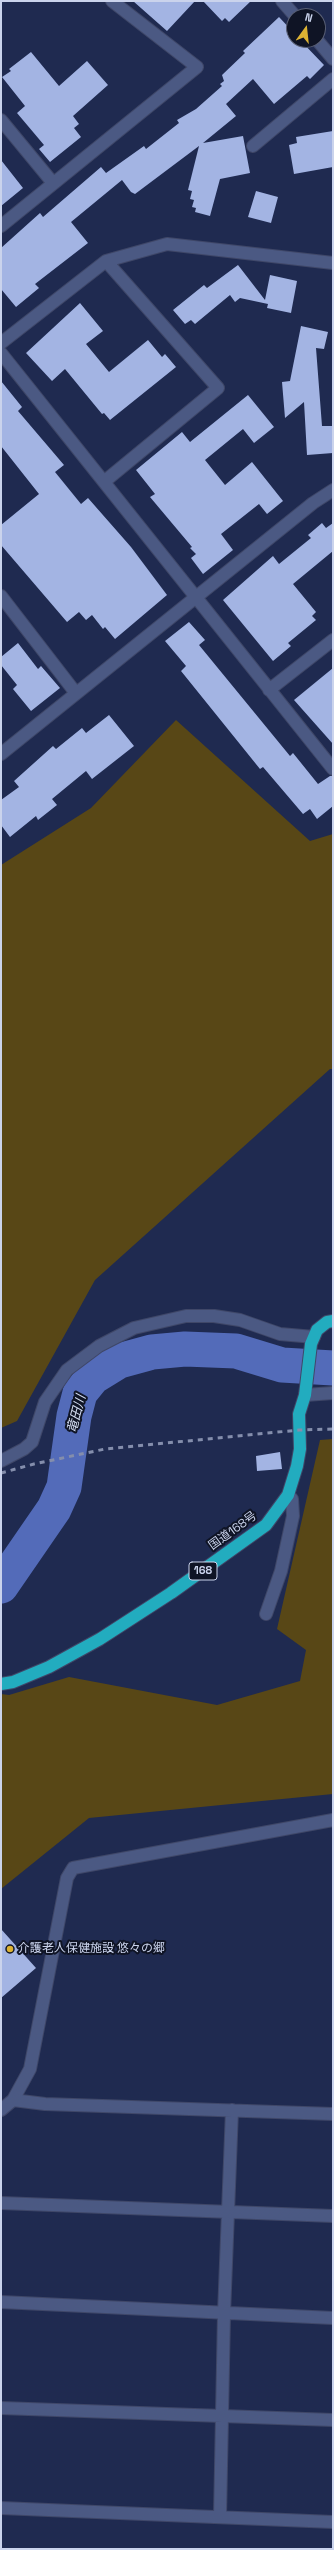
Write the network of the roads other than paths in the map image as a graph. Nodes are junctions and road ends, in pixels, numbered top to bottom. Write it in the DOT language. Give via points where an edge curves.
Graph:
graph roads {
  1 [pos="112,1"];
  2 [pos="323,48"];
  3 [pos="333,59"];
  4 [pos="333,79"];
  5 [pos="1,120"];
  6 [pos="253,146"];
  7 [pos="53,183"];
  8 [pos="1,226"];
  9 [pos="106,261"];
  10 [pos="333,263"];
  11 [pos="1,342"];
  12 [pos="1,353"];
  13 [pos="104,481"];
  14 [pos="333,490"];
  15 [pos="1,596"];
  16 [pos="198,597"];
  17 [pos="333,640"];
  18 [pos="270,690"];
  19 [pos="75,692"];
  20 [pos="1,754"];
  21 [pos="333,769"];
  22 [pos="333,1321"];
  23 [pos="312,1340"];
  24 [pos="333,1394"];
  25 [pos="305,1395"];
  26 [pos="1,1461"];
  27 [pos="288,1495"];
  28 [pos="266,1614"];
  29 [pos="1,1684"];
  30 [pos="333,1820"];
  31 [pos="13,2100"];
  32 [pos="1,2110"];
  33 [pos="232,2110"];
  34 [pos="333,2114"];
  35 [pos="1,2203"];
  36 [pos="228,2212"];
  37 [pos="333,2216"];
  38 [pos="1,2302"];
  39 [pos="224,2314"];
  40 [pos="333,2318"];
  41 [pos="1,2408"];
  42 [pos="222,2416"];
  43 [pos="333,2420"];
  44 [pos="1,2508"];
  45 [pos="220,2517"];
  46 [pos="333,2522"];
  1 -- 7 [label="street" via="197,67"];
  2 -- 3 [label="street"];
  4 -- 6 [label="street"];
  5 -- 7 [label="street"];
  7 -- 8 [label="street"];
  9 -- 10 [label="street" via="167,244"];
  9 -- 11 [label="street"];
  9 -- 13 [label="street" via="218,388"];
  12 -- 13 [label="street"];
  13 -- 16 [label="street"];
  14 -- 16 [label="street" via="313,503"];
  15 -- 19 [label="street"];
  16 -- 18 [label="street"];
  16 -- 19 [label="street"];
  17 -- 18 [label="street"];
  18 -- 21 [label="street"];
  19 -- 20 [label="street"];
  22 -- 23 [label="highway" via="322,1326"];
  23 -- 25 [label="highway, 国道168号 / 168"];
  23 -- 26 [label="street" via="280,1334 240,1320 214,1316 186,1316 134,1328 99,1346 67,1370 45,1402 32,1442 24,1450"];
  24 -- 25 [label="street"];
  25 -- 27 [label="highway, 国道168号 / 168" via="299,1414 298,1466"];
  27 -- 28 [label="street" via="292,1499 293,1516 281,1571"];
  27 -- 29 [label="highway, 国道168号 / 168" via="266,1525 171,1593 100,1639 49,1667 13,1682"];
  30 -- 31 [label="street" via="73,1868 67,1878 30,2069"];
  31 -- 32 [label="street"];
  31 -- 33 [label="street" via="45,2104"];
  33 -- 34 [label="street"];
  33 -- 36 [label="street"];
  35 -- 36 [label="street"];
  36 -- 37 [label="street"];
  36 -- 39 [label="street"];
  38 -- 39 [label="street"];
  39 -- 40 [label="street"];
  39 -- 42 [label="street"];
  41 -- 42 [label="street"];
  42 -- 43 [label="street"];
  42 -- 45 [label="street"];
  44 -- 45 [label="street"];
  45 -- 46 [label="street"];
}
